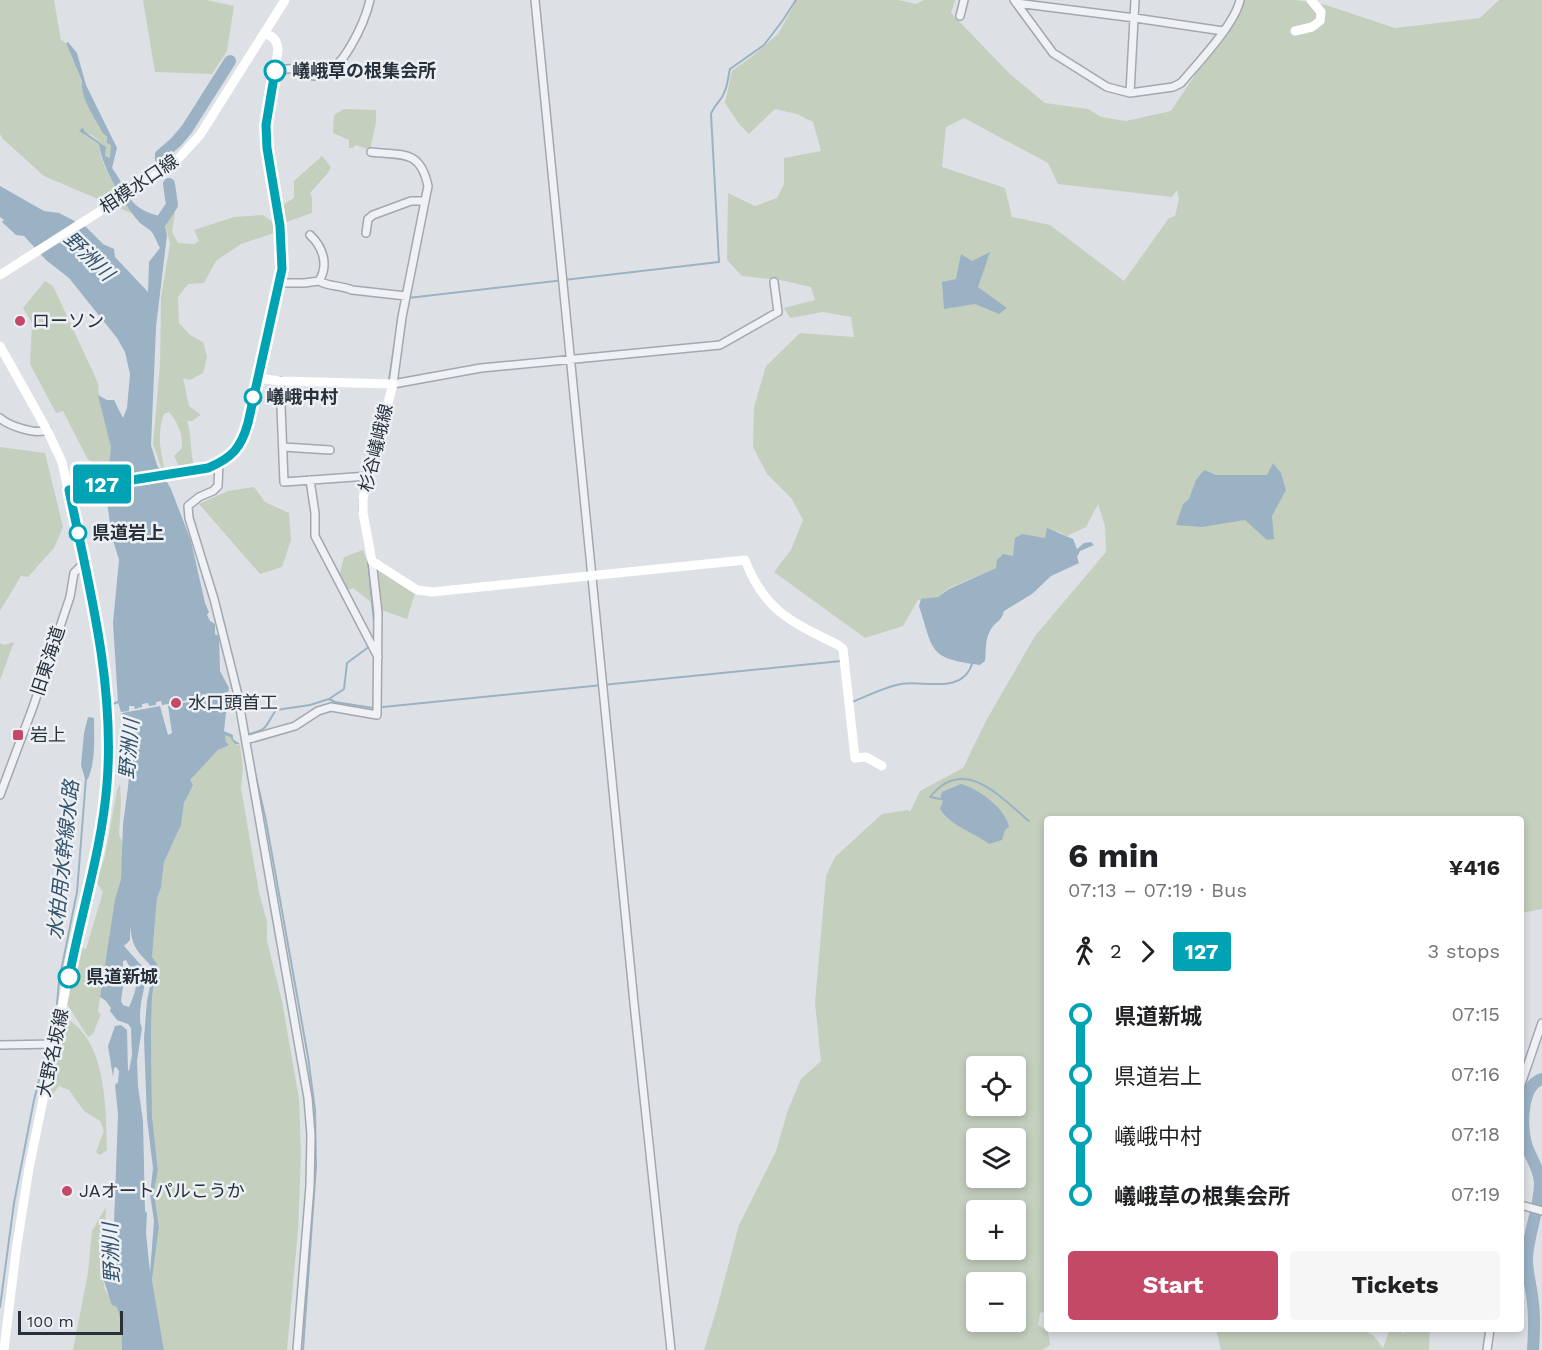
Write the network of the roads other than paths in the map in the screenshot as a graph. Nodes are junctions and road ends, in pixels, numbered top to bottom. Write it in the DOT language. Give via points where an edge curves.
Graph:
graph roads {
  1 [pos="285,0"];
  2 [pos="370,0"];
  3 [pos="535,0"];
  4 [pos="964,0"];
  5 [pos="1135,0"];
  6 [pos="1240,0"];
  7 [pos="1311,0"];
  8 [pos="1015,2"];
  9 [pos="960,16"];
  10 [pos="1134,18"];
  11 [pos="1223,31"];
  12 [pos="1295,31"];
  13 [pos="264,33"];
  14 [pos="275,70"];
  15 [pos="1130,93"];
  16 [pos="370,152"];
  17 [pos="425,201"];
  18 [pos="366,233"];
  19 [pos="310,235"];
  20 [pos="0,275"];
  21 [pos="319,281"];
  22 [pos="774,282"];
  23 [pos="279,283"];
  24 [pos="406,296"];
  25 [pos="0,346"];
  26 [pos="572,359"];
  27 [pos="258,378"];
  28 [pos="280,381"];
  29 [pos="393,384"];
  30 [pos="0,418"];
  31 [pos="47,430"];
  32 [pos="283,447"];
  33 [pos="330,450"];
  34 [pos="219,463"];
  35 [pos="368,476"];
  36 [pos="310,480"];
  37 [pos="69,490"];
  38 [pos="372,561"];
  39 [pos="84,563"];
  40 [pos="592,576"];
  41 [pos="379,658"];
  42 [pos="246,740"];
  43 [pos="882,766"];
  44 [pos="0,795"];
  45 [pos="1542,1023"];
  46 [pos="56,1044"];
  47 [pos="0,1045"];
  48 [pos="1524,1075"];
  49 [pos="1525,1206"];
  50 [pos="1541,1210"];
  51 [pos="1490,1332"];
  52 [pos="4,1350"];
  53 [pos="297,1350"];
  54 [pos="671,1350"];
  55 [pos="1487,1350"];
  1 -- 13 [label="main road, 相模水口線"];
  2 -- 14 [label="street" via="346,55 330,70 314,76 294,69"];
  3 -- 26 [label="street"];
  4 -- 9 [label="street"];
  5 -- 10 [label="street"];
  6 -- 11 [label="street"];
  7 -- 12 [label="main road" via="1321,12 1320,21"];
  8 -- 10 [label="street"];
  8 -- 15 [label="street" via="1053,54 1107,87"];
  10 -- 11 [label="street"];
  10 -- 15 [label="street"];
  11 -- 15 [label="street" via="1177,86"];
  13 -- 14 [label="main road" via="278,42"];
  13 -- 20 [label="main road, 相模水口線" via="200,135 179,158"];
  14 -- 23 [label="main road" via="266,125 280,226"];
  16 -- 17 [label="street" via="402,153 419,164 428,186"];
  17 -- 18 [label="street" via="411,201 373,215 368,219"];
  17 -- 24 [label="street"];
  19 -- 21 [label="street" via="323,255"];
  21 -- 23 [label="street"];
  21 -- 24 [label="street" via="352,290"];
  22 -- 26 [label="street" via="778,312 728,342"];
  23 -- 27 [label="main road"];
  24 -- 29 [label="street"];
  25 -- 31 [label="main road, 大野名坂線"];
  26 -- 29 [label="street" via="481,368"];
  26 -- 40 [label="street"];
  27 -- 28 [label="main road, 杉谷嶬峨線"];
  27 -- 34 [label="street" via="240,445"];
  28 -- 29 [label="main road, 杉谷嶬峨線"];
  28 -- 32 [label="street"];
  29 -- 35 [label="main road, 杉谷嶬峨線"];
  30 -- 31 [label="street" via="6,424 39,433"];
  31 -- 37 [label="main road, 大野名坂線" via="62,462"];
  32 -- 33 [label="street"];
  32 -- 36 [label="street" via="284,482"];
  34 -- 37 [label="street"];
  34 -- 42 [label="street" via="218,486 188,506 189,518 214,599"];
  35 -- 36 [label="street"];
  35 -- 38 [label="main road, 杉谷嶬峨線" via="363,513"];
  36 -- 41 [label="street" via="315,536"];
  37 -- 39 [label="main road, 大野名坂線"];
  38 -- 40 [label="main road" via="424,592"];
  38 -- 41 [label="street"];
  39 -- 44 [label="street, 旧東海道" via="74,573 70,597"];
  39 -- 46 [label="main road, 大野名坂線" via="106,693 107,784"];
  40 -- 43 [label="main road" via="745,560 775,609 843,649 855,758 866,757"];
  40 -- 54 [label="street"];
  41 -- 42 [label="street" via="377,715 331,706 295,726"];
  42 -- 53 [label="street" via="308,1098 310,1186"];
  45 -- 48 [label="street"];
  46 -- 47 [label="street"];
  46 -- 52 [label="main road, 大野名坂線" via="29,1168"];
  49 -- 50 [label="street"];
  51 -- 55 [label="street"];
}
